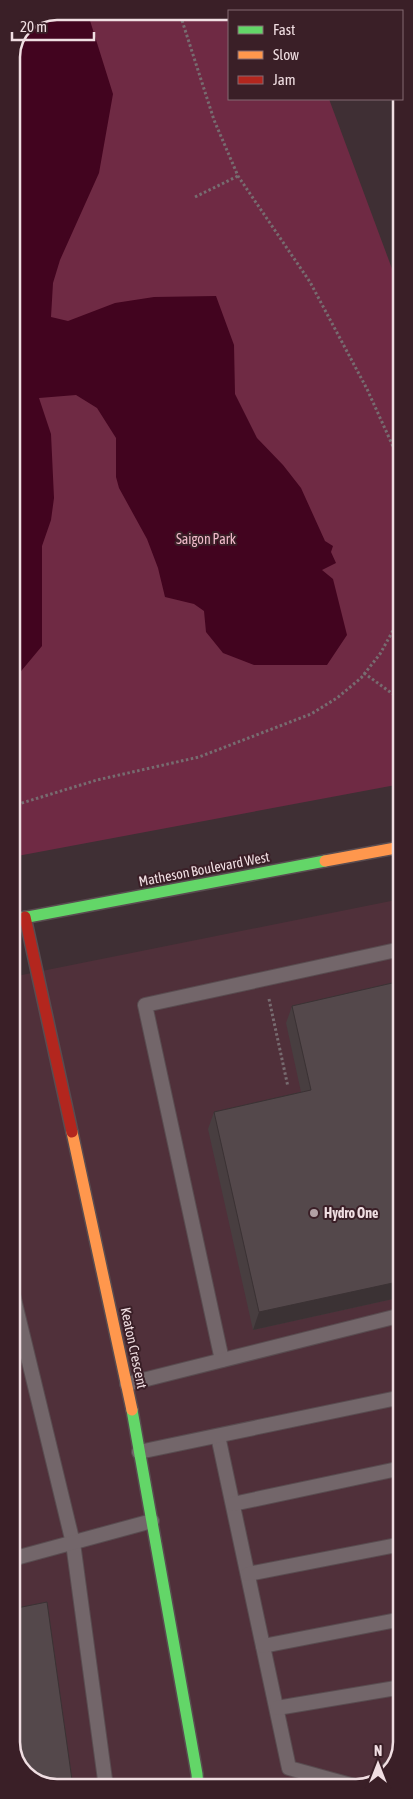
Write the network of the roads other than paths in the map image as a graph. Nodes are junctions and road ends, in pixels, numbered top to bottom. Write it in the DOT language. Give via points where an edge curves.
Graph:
graph roads {
  1 [pos="393,849"];
  2 [pos="25,918"];
  3 [pos="20,919"];
  4 [pos="393,951"];
  5 [pos="393,1317"];
  6 [pos="20,1324"];
  7 [pos="222,1360"];
  8 [pos="126,1384"];
  9 [pos="393,1399"];
  10 [pos="218,1436"];
  11 [pos="139,1452"];
  12 [pos="393,1470"];
  13 [pos="233,1504"];
  14 [pos="152,1521"];
  15 [pos="73,1542"];
  16 [pos="393,1546"];
  17 [pos="20,1557"];
  18 [pos="248,1574"];
  19 [pos="393,1621"];
  20 [pos="263,1646"];
  21 [pos="393,1689"];
  22 [pos="277,1708"];
  23 [pos="105,1779"];
  24 [pos="197,1779"];
  25 [pos="329,1779"];
  1 -- 2 [label="street, Matheson Boulevard West"];
  2 -- 3 [label="street, Matheson Boulevard West"];
  2 -- 8 [label="street, Keaton Crescent"];
  4 -- 7 [label="lane" via="145,1005"];
  5 -- 7 [label="lane"];
  6 -- 15 [label="lane"];
  7 -- 8 [label="lane"];
  8 -- 11 [label="street, Keaton Crescent"];
  9 -- 10 [label="lane"];
  10 -- 11 [label="lane"];
  10 -- 13 [label="lane"];
  11 -- 14 [label="street, Keaton Crescent"];
  12 -- 13 [label="lane"];
  13 -- 18 [label="lane"];
  14 -- 15 [label="lane"];
  14 -- 24 [label="street, Keaton Crescent"];
  15 -- 17 [label="lane"];
  15 -- 23 [label="lane"];
  16 -- 18 [label="lane"];
  18 -- 20 [label="lane"];
  19 -- 20 [label="lane"];
  20 -- 22 [label="lane"];
  21 -- 22 [label="lane"];
  22 -- 25 [label="lane" via="289,1768"];
}
